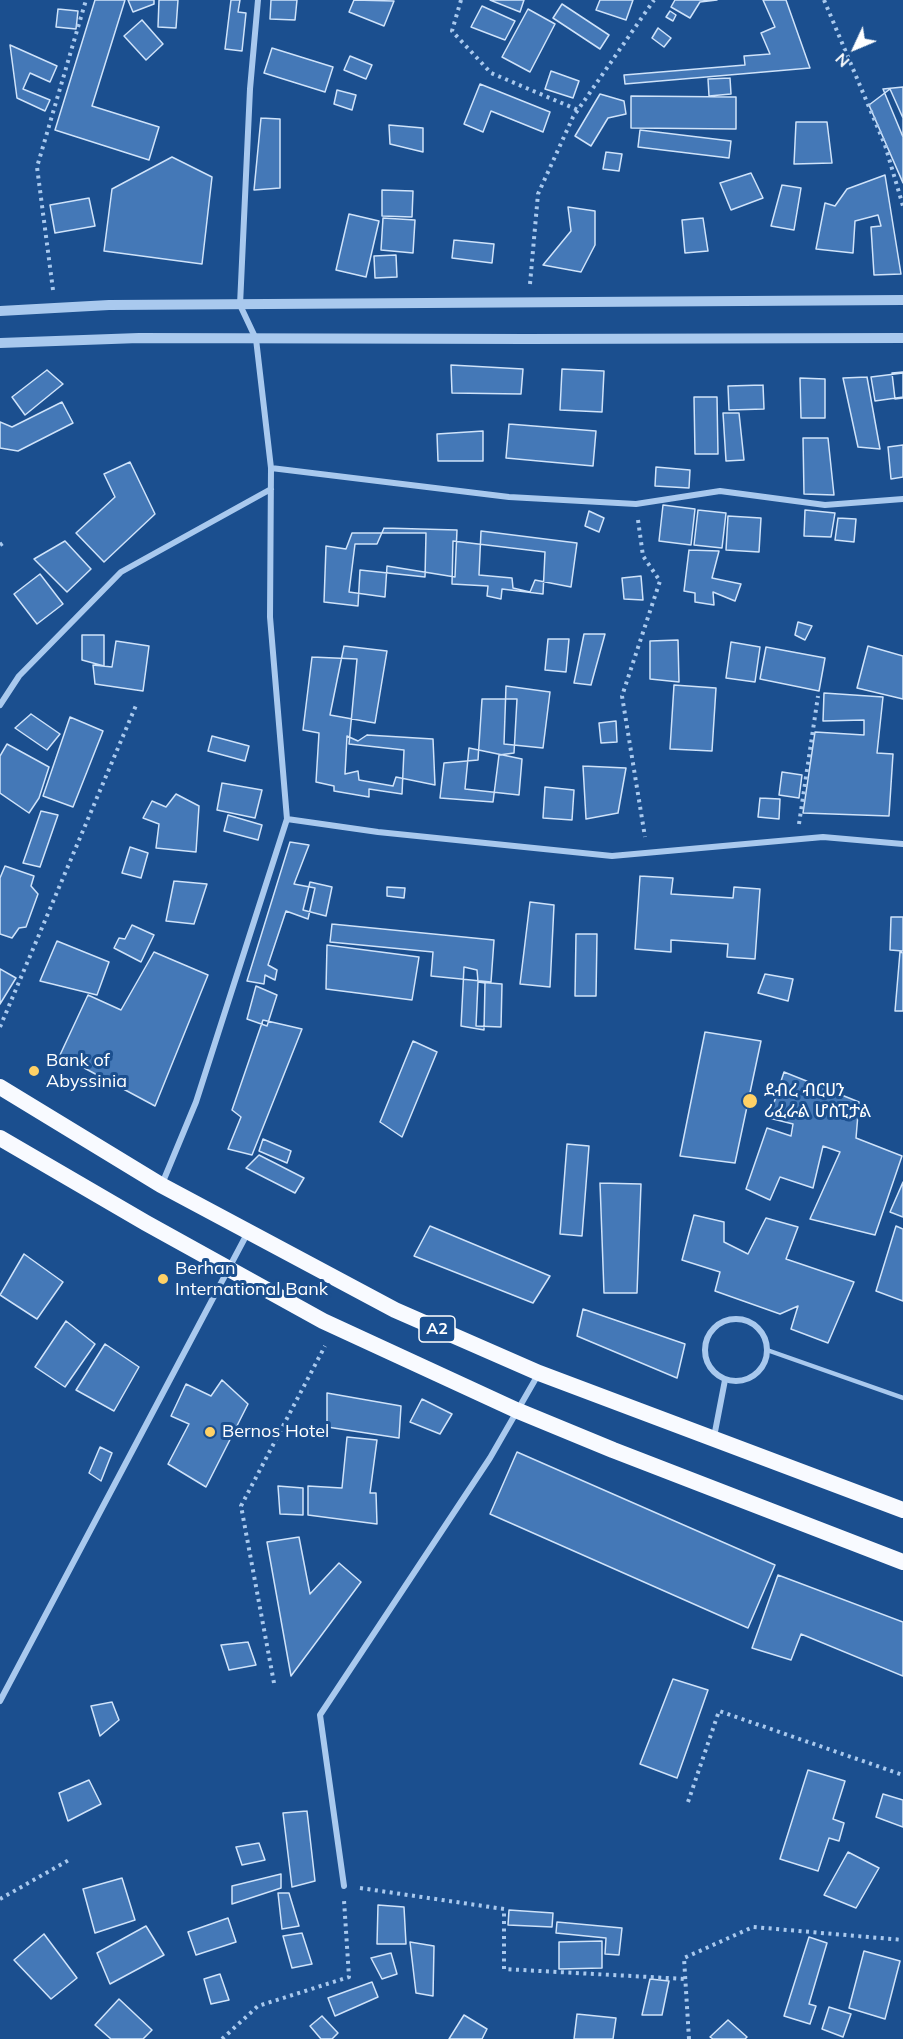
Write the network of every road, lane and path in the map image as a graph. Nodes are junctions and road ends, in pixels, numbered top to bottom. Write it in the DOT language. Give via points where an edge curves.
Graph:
graph roads {
  1 [pos="86,0"];
  2 [pos="258,0"];
  3 [pos="461,0"];
  4 [pos="654,0"];
  5 [pos="825,0"];
  6 [pos="578,110"];
  7 [pos="903,206"];
  8 [pos="903,300"];
  9 [pos="529,303"];
  10 [pos="240,305"];
  11 [pos="56,308"];
  12 [pos="0,311"];
  13 [pos="903,338"];
  14 [pos="256,339"];
  15 [pos="0,343"];
  16 [pos="271,468"];
  17 [pos="270,489"];
  18 [pos="903,499"];
  19 [pos="636,504"];
  20 [pos="818,696"];
  21 [pos="137,703"];
  22 [pos="0,705"];
  23 [pos="287,819"];
  24 [pos="796,840"];
  25 [pos="903,844"];
  26 [pos="647,853"];
  27 [pos="0,1027"];
  28 [pos="0,1087"];
  29 [pos="0,1138"];
  30 [pos="161,1185"];
  31 [pos="248,1231"];
  32 [pos="227,1268"];
  33 [pos="335,1327"];
  34 [pos="767,1350"];
  35 [pos="539,1373"];
  36 [pos="725,1380"];
  37 [pos="903,1398"];
  38 [pos="516,1410"];
  39 [pos="713,1440"];
  40 [pos="903,1510"];
  41 [pos="903,1562"];
  42 [pos="274,1683"];
  43 [pos="0,1701"];
  44 [pos="903,1775"];
  45 [pos="688,1802"];
  46 [pos="69,1860"];
  47 [pos="343,1876"];
  48 [pos="344,1886"];
  49 [pos="0,1899"];
  50 [pos="903,1940"];
  51 [pos="685,1979"];
  52 [pos="222,2039"];
  53 [pos="689,2039"];
  1 -- 11 [label="path" via="37,167"];
  2 -- 10 [label="street"];
  3 -- 6 [label="path" via="452,31 491,73"];
  4 -- 6 [label="path"];
  5 -- 7 [label="path" via="885,145"];
  6 -- 9 [label="path" via="538,194"];
  8 -- 9 [label="street"];
  9 -- 10 [label="street"];
  10 -- 11 [label="street"];
  10 -- 14 [label="street"];
  11 -- 12 [label="street"];
  13 -- 14 [label="street"];
  14 -- 15 [label="street"];
  14 -- 16 [label="street"];
  16 -- 17 [label="street"];
  16 -- 19 [label="street" via="509,497"];
  17 -- 22 [label="street" via="121,572 19,676"];
  17 -- 23 [label="street" via="270,617"];
  18 -- 19 [label="street" via="825,505 720,491"];
  19 -- 26 [label="path" via="643,556 660,581 622,696"];
  20 -- 24 [label="path"];
  21 -- 27 [label="path"];
  23 -- 26 [label="street" via="612,856"];
  23 -- 30 [label="street" via="196,1102"];
  24 -- 25 [label="street" via="823,837"];
  24 -- 26 [label="street"];
  28 -- 30 [label="highway, A2"];
  29 -- 32 [label="highway, A2"];
  30 -- 31 [label="highway, A2"];
  31 -- 32 [label="street"];
  31 -- 35 [label="highway, A2" via="395,1310"];
  32 -- 33 [label="highway, A2"];
  32 -- 43 [label="street"];
  33 -- 38 [label="highway, A2"];
  33 -- 42 [label="path" via="241,1506"];
  34 -- 36 [label="street" via="759,1372 737,1382"];
  34 -- 36 [label="street" via="765,1338 748,1321 724,1320 714,1327 704,1350 706,1362"];
  34 -- 37 [label="lane"];
  35 -- 38 [label="street"];
  35 -- 39 [label="highway, A2"];
  36 -- 39 [label="street"];
  38 -- 41 [label="highway, A2"];
  38 -- 47 [label="street" via="490,1458 320,1715"];
  39 -- 40 [label="highway, A2"];
  44 -- 45 [label="path" via="719,1711"];
  46 -- 49 [label="path"];
  47 -- 48 [label="street"];
  47 -- 52 [label="path" via="349,1977 258,2006"];
  48 -- 51 [label="path" via="504,1909 504,1969"];
  50 -- 51 [label="path" via="753,1927 684,1958"];
  51 -- 53 [label="path"];
}
